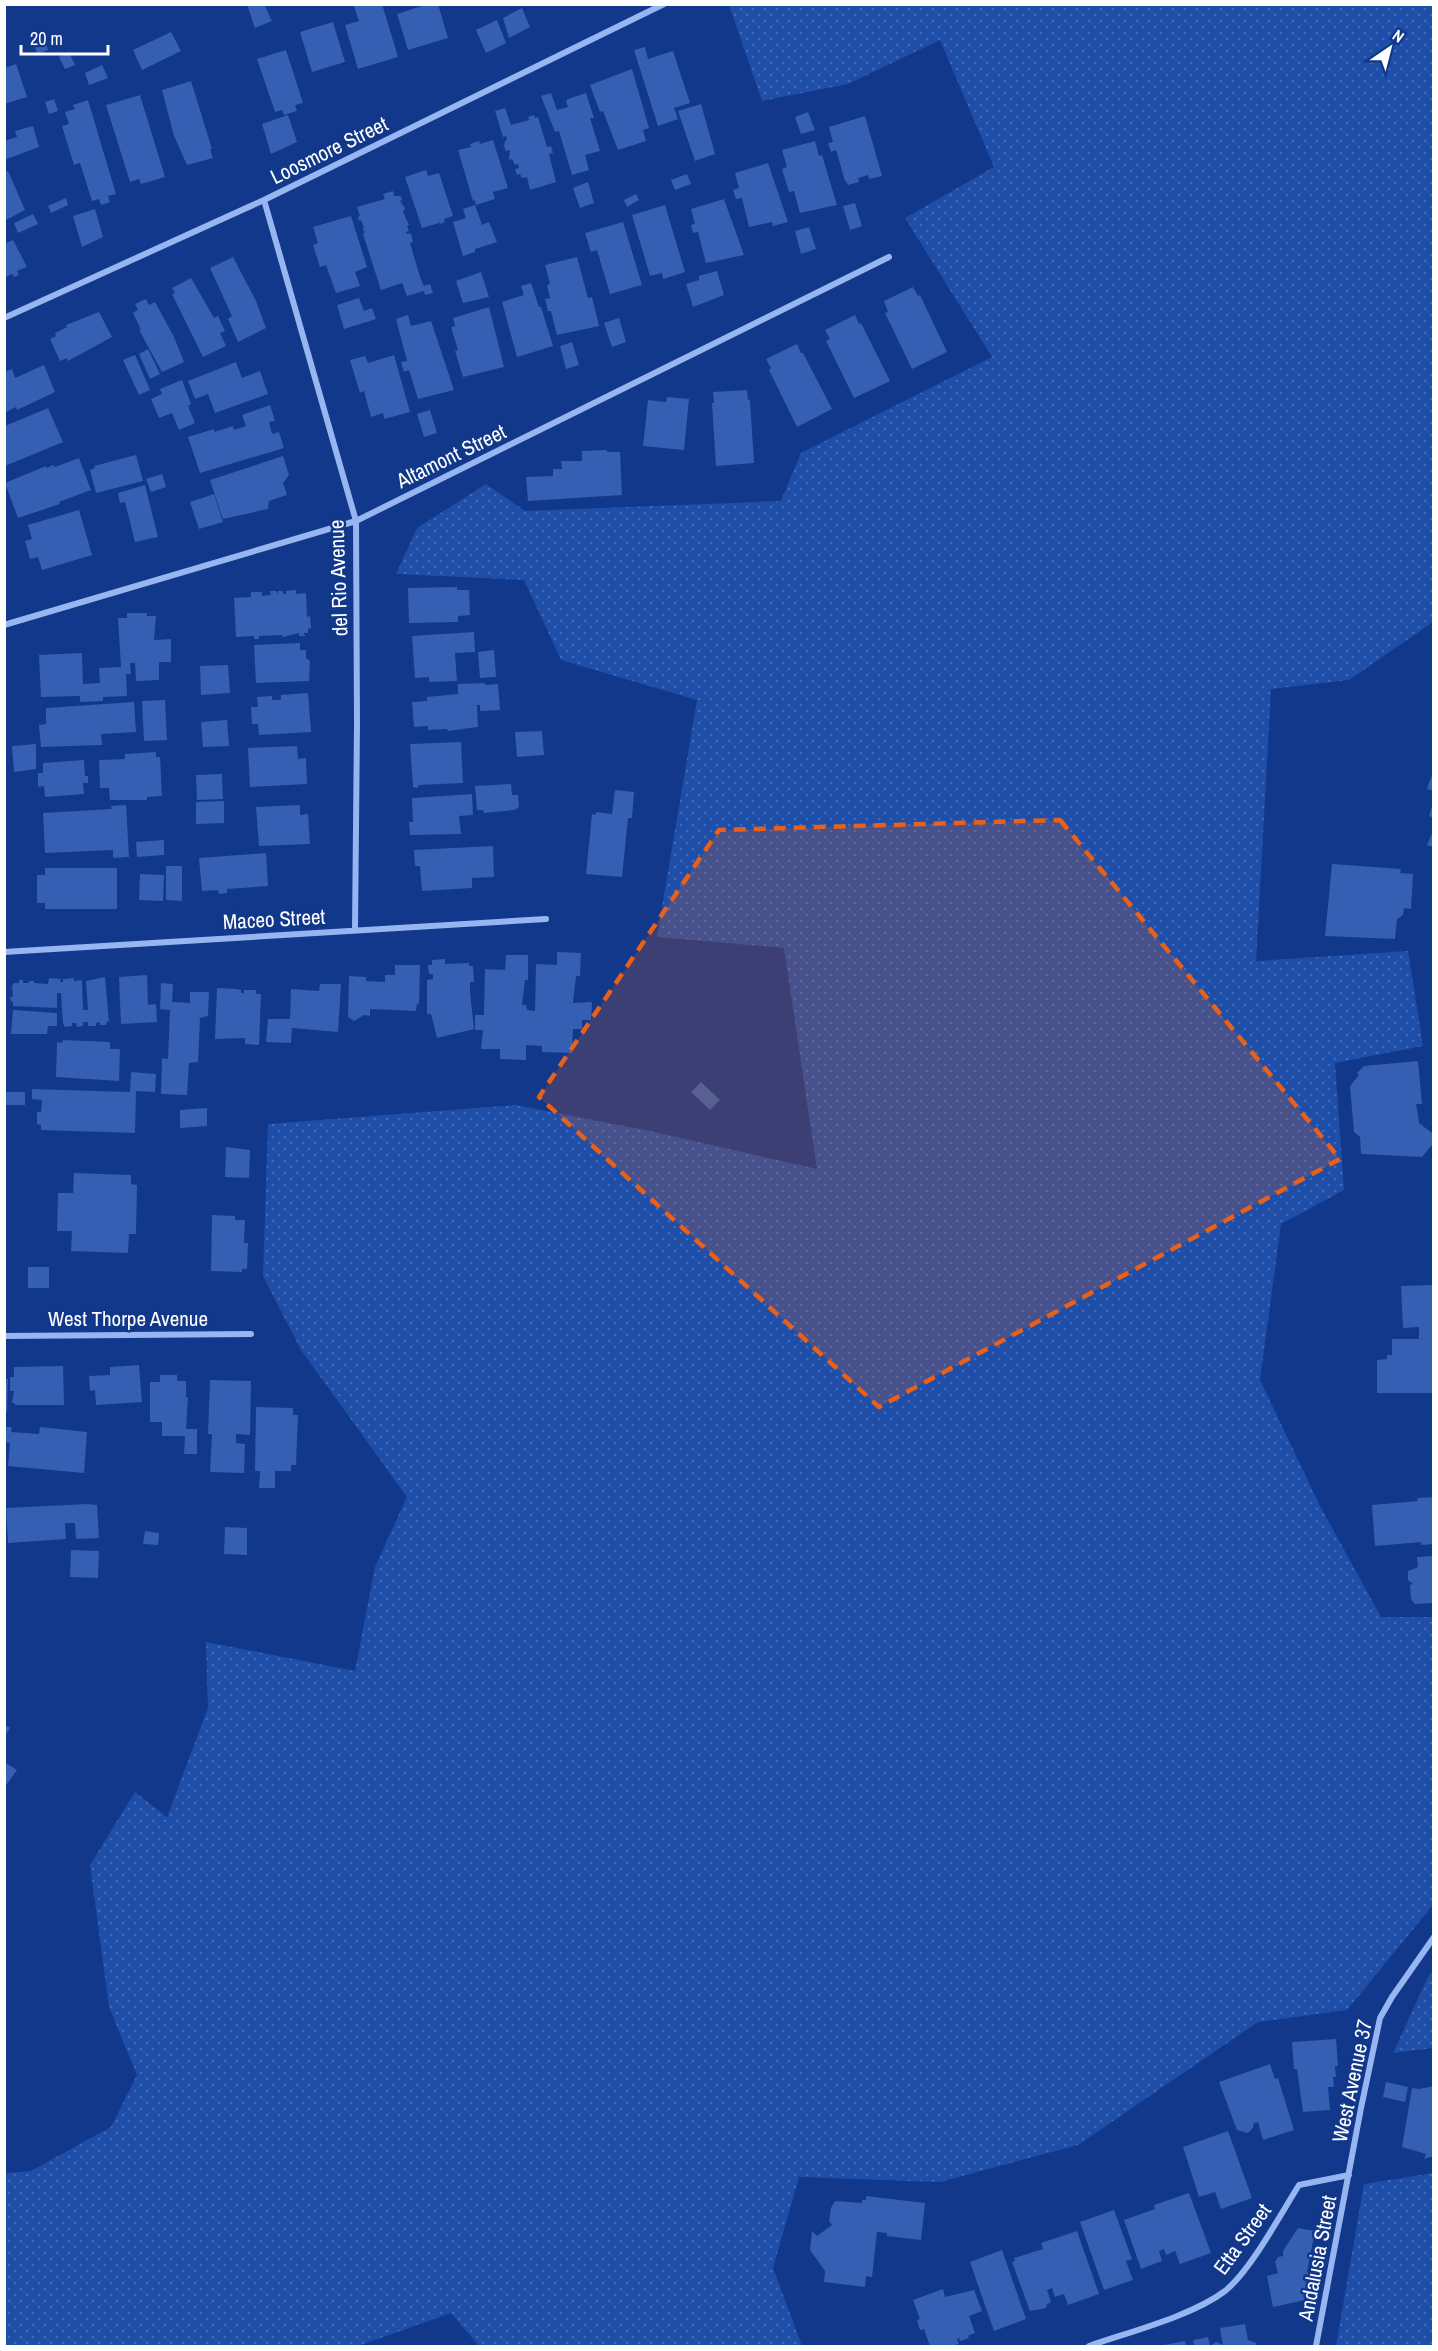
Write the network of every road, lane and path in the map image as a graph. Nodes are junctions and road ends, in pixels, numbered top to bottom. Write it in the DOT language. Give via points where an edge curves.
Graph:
graph roads {
  1 [pos="664,4"];
  2 [pos="264,200"];
  3 [pos="889,257"];
  4 [pos="4,318"];
  5 [pos="356,521"];
  6 [pos="4,625"];
  7 [pos="546,919"];
  8 [pos="355,930"];
  9 [pos="4,952"];
  10 [pos="252,1334"];
  11 [pos="4,1336"];
  12 [pos="1434,1937"];
  13 [pos="1350,2175"];
  14 [pos="1089,2346"];
  15 [pos="1316,2346"];
  1 -- 2 [label="street, Loosmore Street"];
  2 -- 4 [label="street, Loosmore Street"];
  2 -- 5 [label="street, del Rio Avenue"];
  3 -- 5 [label="street, Altamont Street"];
  5 -- 6 [label="street, Altamont Street"];
  5 -- 8 [label="street, del Rio Avenue"];
  7 -- 8 [label="street, Maceo Street"];
  8 -- 9 [label="street, Maceo Street"];
  10 -- 11 [label="street, West Thorpe Avenue"];
  12 -- 13 [label="street, West Avenue 37" via="1380,2018"];
  13 -- 14 [label="street, Etta Street" via="1299,2185 1244,2270 1226,2290 1201,2306"];
  13 -- 15 [label="street, Andalusia Street"];
}
